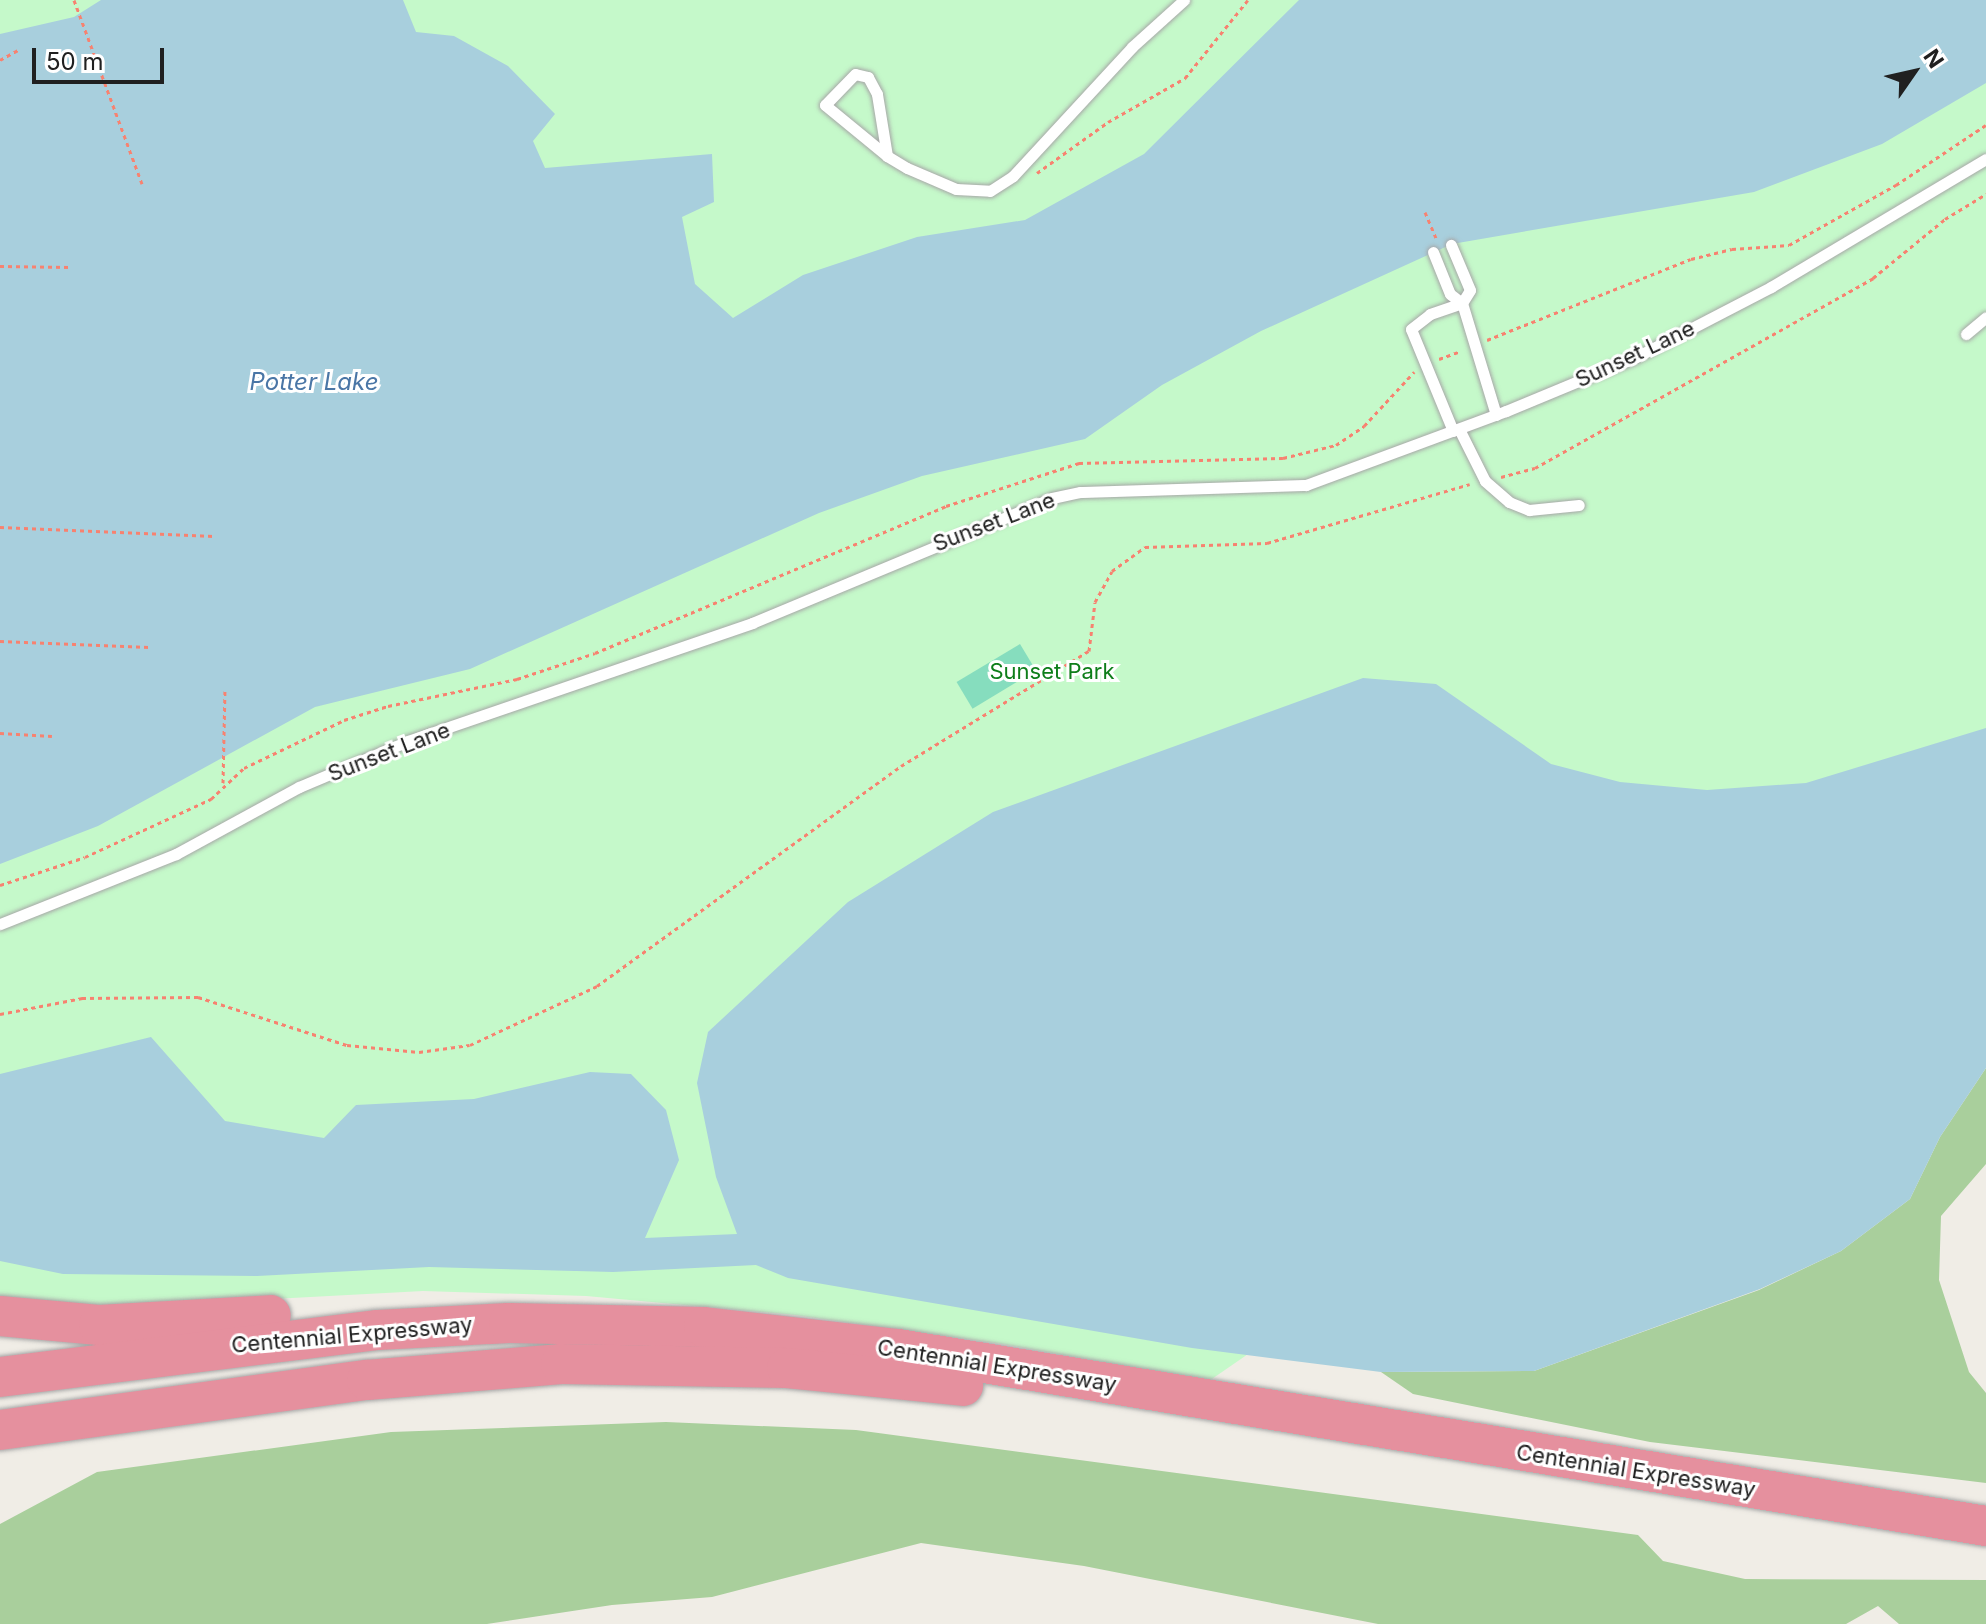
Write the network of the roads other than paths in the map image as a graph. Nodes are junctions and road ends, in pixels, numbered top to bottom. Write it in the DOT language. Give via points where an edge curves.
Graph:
graph roads {
  1 [pos="1184,0"];
  2 [pos="887,156"];
  3 [pos="1986,159"];
  4 [pos="1451,245"];
  5 [pos="1433,252"];
  6 [pos="1462,303"];
  7 [pos="1986,317"];
  8 [pos="1966,334"];
  9 [pos="1496,415"];
  10 [pos="1456,430"];
  11 [pos="1579,505"];
  12 [pos="0,924"];
  13 [pos="0,1316"];
  14 [pos="574,1324"];
  15 [pos="0,1377"];
  16 [pos="242,1397"];
  17 [pos="0,1430"];
  18 [pos="0,1456"];
  19 [pos="1986,1526"];
  20 [pos="1986,1552"];
  1 -- 2 [label="lane" via="1122,57 1002,186 956,189"];
  2 -- 2 [label="lane" via="877,94 868,77 855,74 825,105"];
  3 -- 9 [label="lane, Sunset Lane" via="1771,287 1634,358"];
  4 -- 6 [label="lane" via="1470,290"];
  5 -- 6 [label="lane" via="1450,294"];
  6 -- 9 [label="lane"];
  6 -- 10 [label="lane" via="1430,314 1411,329"];
  7 -- 8 [label="lane"];
  9 -- 10 [label="lane, Sunset Lane"];
  10 -- 11 [label="lane" via="1485,481 1509,502 1529,510"];
  10 -- 12 [label="lane, Sunset Lane" via="1306,485 1080,492 1052,498 752,623 408,741 299,787 176,854"];
  13 -- 14 [label="highway" via="99,1325 425,1311"];
  14 -- 15 [label="highway, Centennial Expressway" via="378,1330"];
  14 -- 19 [label="highway, Centennial Expressway" via="704,1327 898,1349"];
  16 -- 17 [label="highway, Centennial Expressway"];
  16 -- 18 [label="highway"];
  16 -- 20 [label="highway, Centennial Expressway" via="561,1364 802,1369 962,1386"];
}
